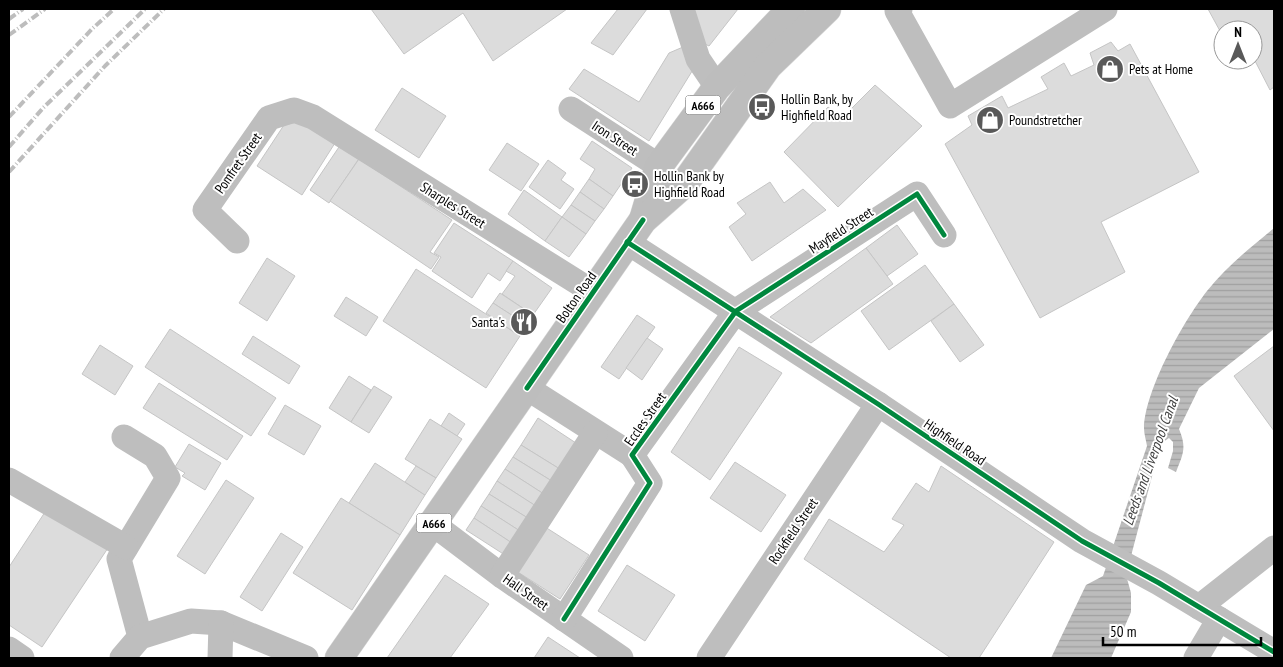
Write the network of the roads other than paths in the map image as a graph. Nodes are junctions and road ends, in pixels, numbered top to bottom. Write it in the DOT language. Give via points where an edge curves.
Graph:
graph roads {
  1 [pos="682,9"];
  2 [pos="791,9"];
  3 [pos="827,9"];
  4 [pos="900,9"];
  5 [pos="1105,9"];
  6 [pos="717,87"];
  7 [pos="571,109"];
  8 [pos="313,117"];
  9 [pos="659,166"];
  10 [pos="643,220"];
  11 [pos="944,235"];
  12 [pos="236,240"];
  13 [pos="628,242"];
  14 [pos="593,292"];
  15 [pos="736,312"];
  16 [pos="527,388"];
  17 [pos="878,404"];
  18 [pos="595,433"];
  19 [pos="124,437"];
  20 [pos="632,455"];
  21 [pos="9,480"];
  22 [pos="433,524"];
  23 [pos="126,547"];
  24 [pos="1274,548"];
  25 [pos="502,576"];
  26 [pos="1209,613"];
  27 [pos="564,619"];
  28 [pos="221,623"];
  29 [pos="140,638"];
  30 [pos="9,649"];
  31 [pos="1274,652"];
  32 [pos="22,658"];
  33 [pos="122,658"];
  34 [pos="220,658"];
  35 [pos="306,658"];
  36 [pos="339,658"];
  37 [pos="621,658"];
  38 [pos="709,658"];
  39 [pos="1196,658"];
  1 -- 6 [label="street" via="698,59"];
  2 -- 6 [label="highway, Bolton Road / A666"];
  3 -- 10 [label="highway, Bolton Road / A666" via="768,66 685,182"];
  4 -- 5 [label="street" via="897,11 950,106"];
  6 -- 9 [label="highway, Bolton Road / A666"];
  7 -- 9 [label="street, Iron Street"];
  8 -- 12 [label="street, Pomfret Street" via="294,110 269,118 206,210"];
  8 -- 14 [label="street, Sharples Street"];
  9 -- 10 [label="highway, Bolton Road / A666"];
  10 -- 13 [label="highway, Bolton Road / A666"];
  11 -- 15 [label="street, Mayfield Street" via="917,194"];
  13 -- 14 [label="highway, Bolton Road / A666"];
  13 -- 15 [label="street, Highfield Road"];
  14 -- 16 [label="highway, Bolton Road / A666"];
  15 -- 17 [label="street, Highfield Road"];
  15 -- 20 [label="street, Eccles Street"];
  16 -- 18 [label="street"];
  16 -- 22 [label="highway, Bolton Road / A666"];
  17 -- 26 [label="street, Highfield Road" via="1082,541"];
  17 -- 38 [label="street, Rockfield Street"];
  18 -- 20 [label="street"];
  18 -- 25 [label="street"];
  19 -- 23 [label="street" via="155,456 168,478"];
  20 -- 27 [label="street, Eccles Street" via="650,483"];
  21 -- 23 [label="street"];
  22 -- 25 [label="street, Hall Street"];
  22 -- 36 [label="highway, Bolton Road / A666"];
  23 -- 29 [label="street" via="119,558"];
  24 -- 26 [label="street"];
  25 -- 27 [label="street, Hall Street"];
  26 -- 31 [label="street, Highfield Road"];
  26 -- 39 [label="street"];
  27 -- 37 [label="street, Hall Street"];
  28 -- 29 [label="street" via="191,621"];
  28 -- 34 [label="street"];
  28 -- 35 [label="street"];
  29 -- 33 [label="street"];
  30 -- 32 [label="street"];
}
